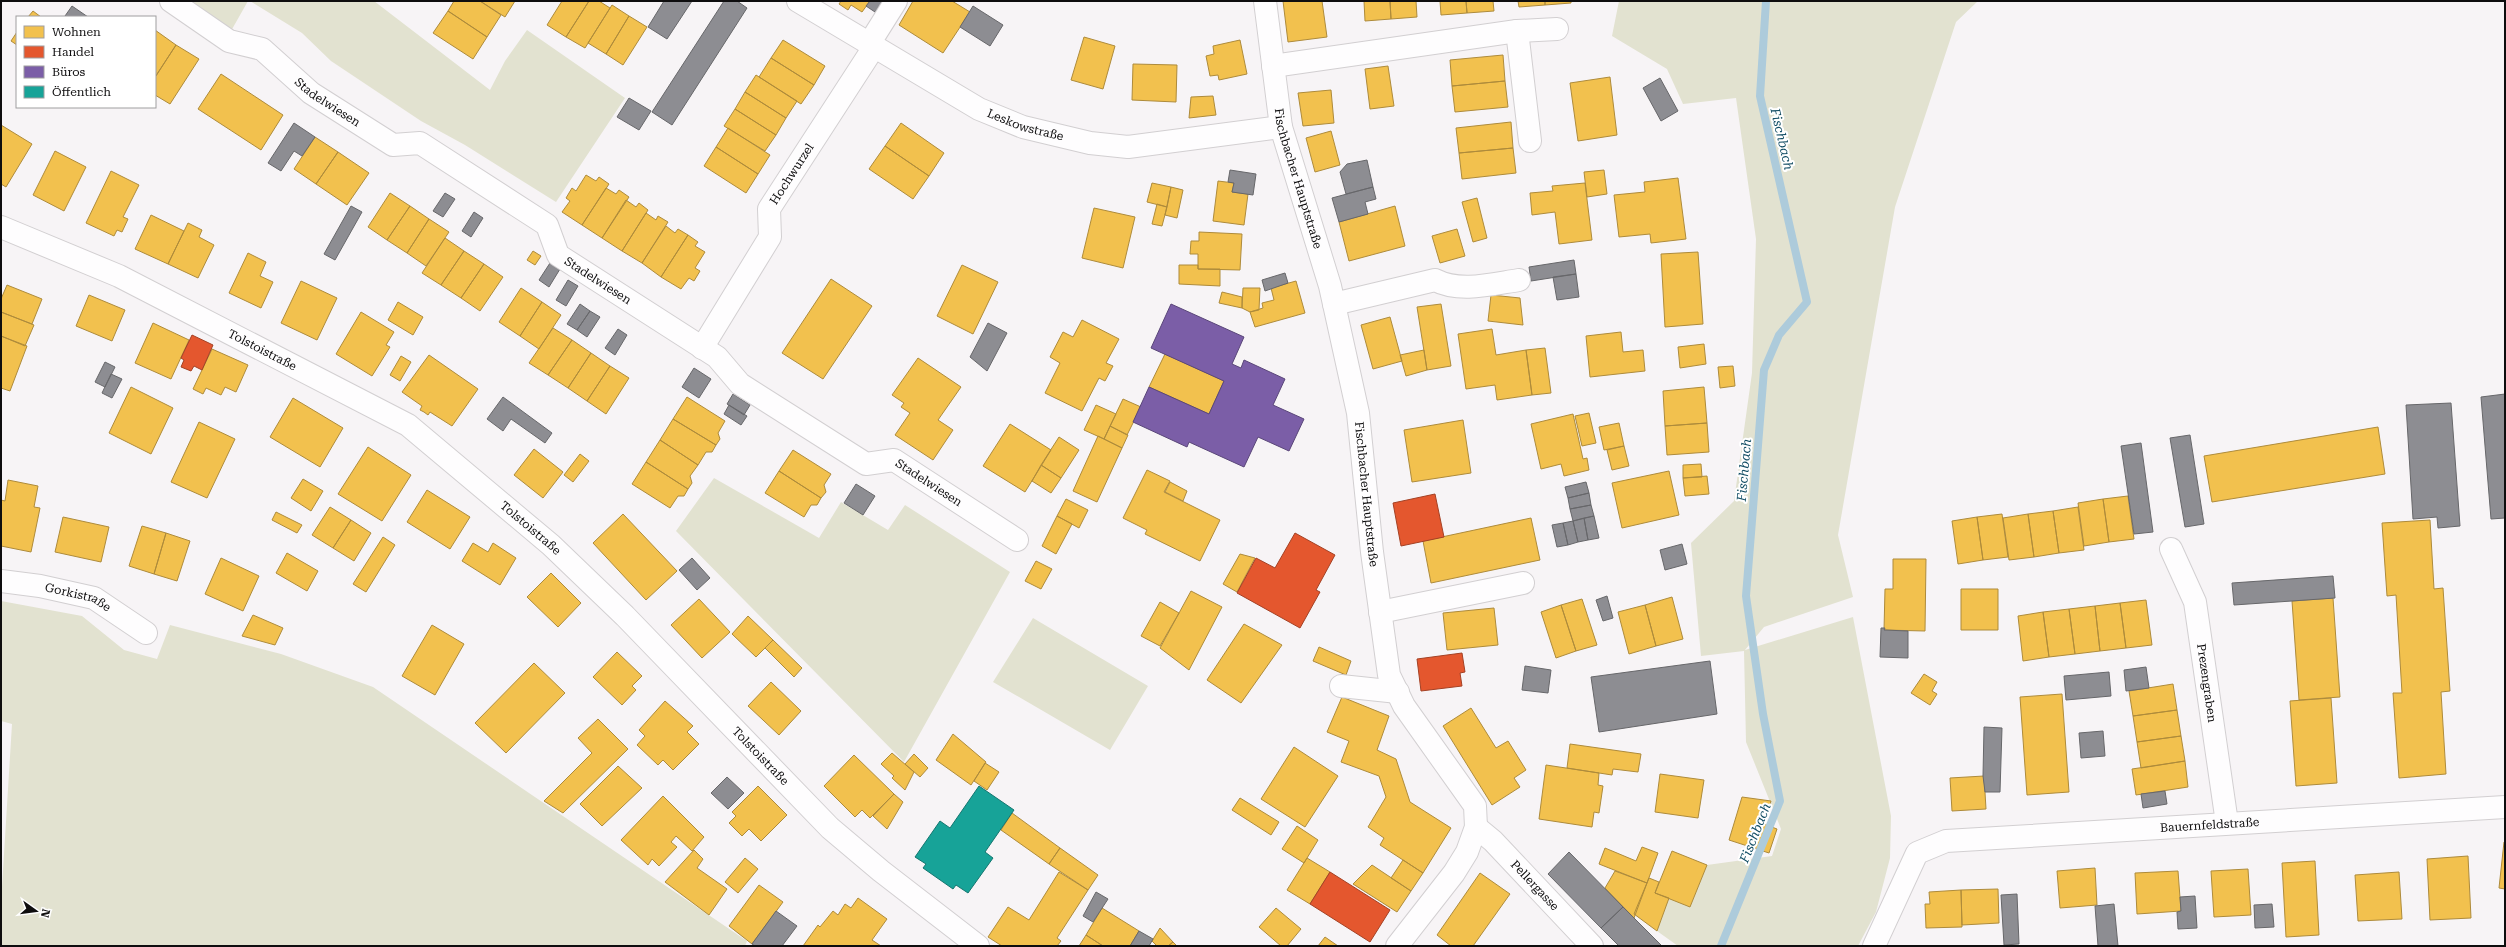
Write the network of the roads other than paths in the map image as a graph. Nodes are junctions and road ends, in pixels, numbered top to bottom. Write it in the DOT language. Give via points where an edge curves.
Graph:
graph roads {
  1 [pos="171,1"];
  2 [pos="798,1"];
  3 [pos="896,1"];
  4 [pos="1265,1"];
  5 [pos="1557,30"];
  6 [pos="1517,31"];
  7 [pos="871,46"];
  8 [pos="1273,66"];
  9 [pos="1281,127"];
  10 [pos="1530,141"];
  11 [pos="1,227"];
  12 [pos="1519,280"];
  13 [pos="1334,304"];
  14 [pos="702,348"];
  15 [pos="1017,540"];
  16 [pos="2171,549"];
  17 [pos="1,581"];
  18 [pos="1523,583"];
  19 [pos="1380,612"];
  20 [pos="146,633"];
  21 [pos="1341,686"];
  22 [pos="1398,692"];
  23 [pos="2505,807"];
  24 [pos="2227,823"];
  25 [pos="1476,827"];
  26 [pos="978,946"];
  27 [pos="1398,946"];
  28 [pos="1592,946"];
  29 [pos="1874,946"];
  1 -- 14 [label="street, Stadelwiesen" via="228,41 262,49 311,93 393,145 420,143 547,225 558,255"];
  2 -- 7 [label="street, Leskowstraße"];
  3 -- 7 [label="street, Hochwurzel"];
  4 -- 8 [label="street, Fischbacher Hauptstraße"];
  5 -- 6 [label="street"];
  6 -- 8 [label="street"];
  6 -- 10 [label="street"];
  7 -- 9 [label="street, Leskowstraße" via="979,109 1023,127 1090,143 1128,147"];
  7 -- 14 [label="street, Hochwurzel" via="769,209 770,237"];
  8 -- 9 [label="street, Fischbacher Hauptstraße"];
  9 -- 13 [label="street, Fischbacher Hauptstraße"];
  11 -- 26 [label="street, Tolstoistraße" via="119,276 408,425 551,545 625,616 830,828 880,871"];
  12 -- 13 [label="street" via="1478,286 1447,286 1435,280"];
  13 -- 19 [label="street, Fischbacher Hauptstraße" via="1358,413"];
  14 -- 15 [label="street, Stadelwiesen" via="717,357 740,384 866,464 894,460"];
  16 -- 24 [label="street, Prezengraben" via="2195,602"];
  17 -- 20 [label="street, Gorkistraße" via="40,586 94,598"];
  18 -- 19 [label="street"];
  19 -- 22 [label="street, Fischbacher Hauptstraße" via="1389,675"];
  21 -- 22 [label="street"];
  22 -- 25 [label="street, Fischbacher Hauptstraße" via="1404,706 1475,806"];
  23 -- 24 [label="street, Bauernfeldstraße"];
  24 -- 29 [label="street, Bauernfeldstraße" via="1946,841 1917,854"];
  25 -- 27 [label="street, Fischbacher Hauptstraße" via="1467,852 1454,873"];
  25 -- 28 [label="street, Pellergasse"];
}
